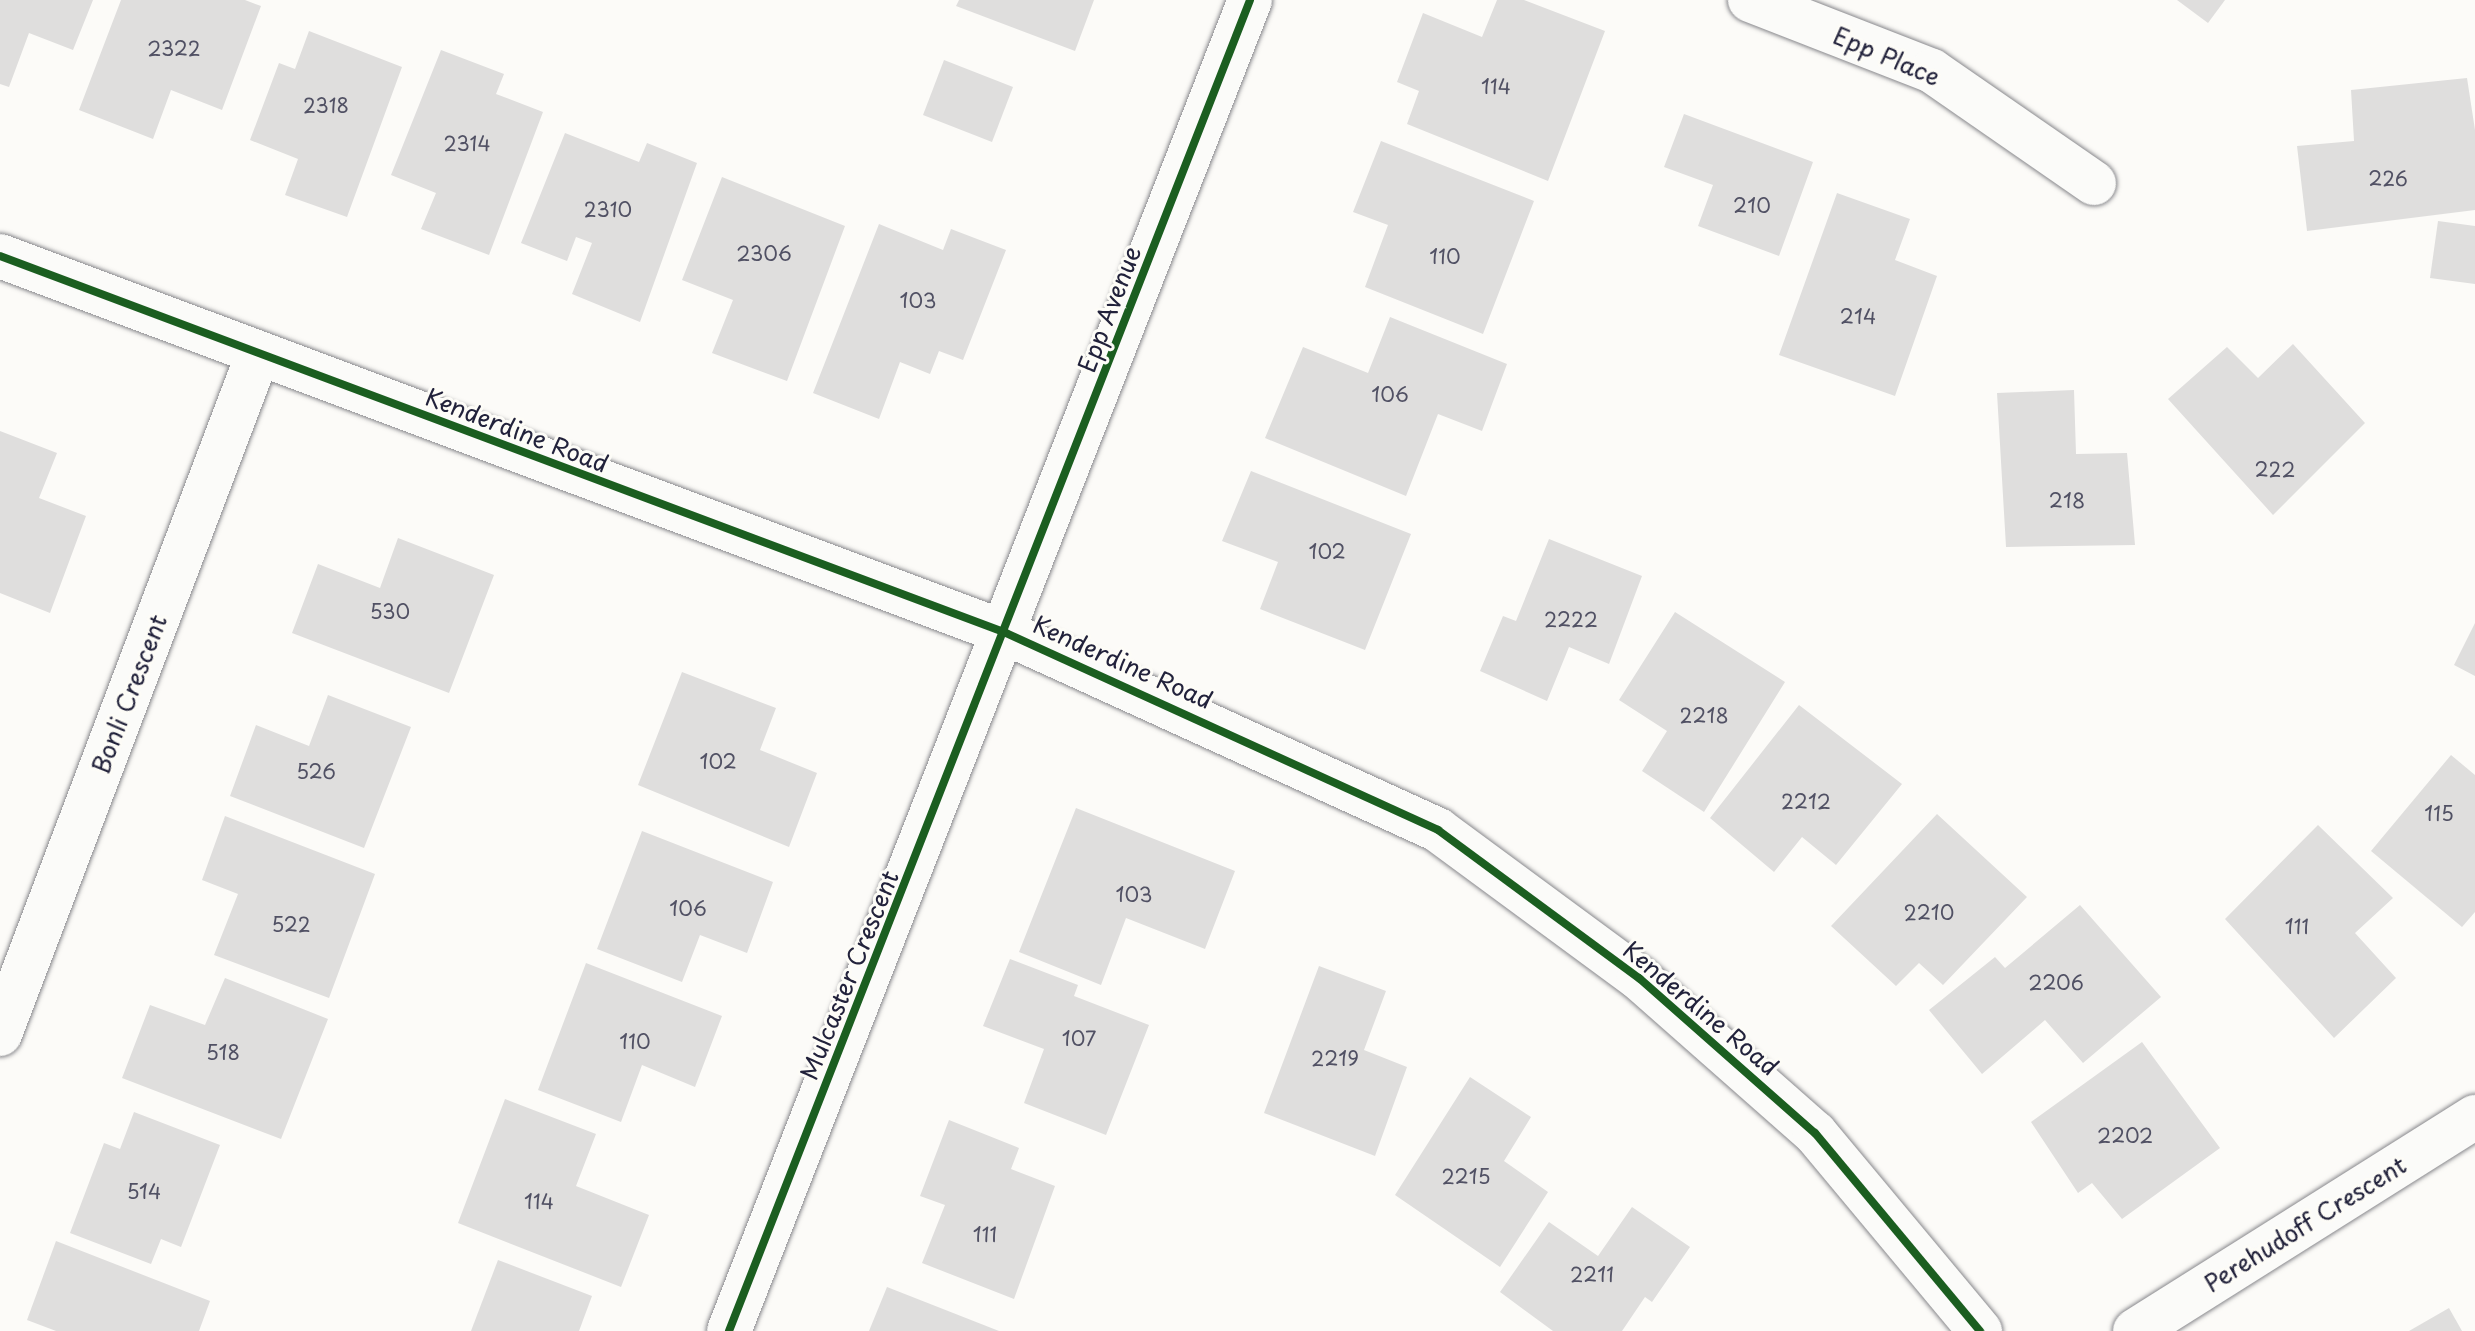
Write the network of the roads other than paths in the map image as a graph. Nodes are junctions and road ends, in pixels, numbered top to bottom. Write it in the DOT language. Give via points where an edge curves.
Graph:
graph roads {
  1 [pos="1250,0"];
  2 [pos="1750,0"];
  3 [pos="2094,183"];
  4 [pos="0,256"];
  5 [pos="258,354"];
  6 [pos="1006,633"];
  7 [pos="0,1034"];
  8 [pos="2475,1117"];
  9 [pos="729,1331"];
  10 [pos="1980,1331"];
  11 [pos="2135,1331"];
  1 -- 6 [label="street, Epp Avenue"];
  2 -- 3 [label="street, Epp Place" via="1932,71"];
  4 -- 5 [label="street, Kenderdine Road"];
  5 -- 6 [label="street, Kenderdine Road"];
  5 -- 7 [label="street, Bonli Crescent"];
  6 -- 9 [label="street, Mulcaster Crescent"];
  6 -- 10 [label="street, Kenderdine Road" via="1438,830 1639,978 1815,1133"];
  8 -- 11 [label="street, Perehudoff Crescent"];
}
